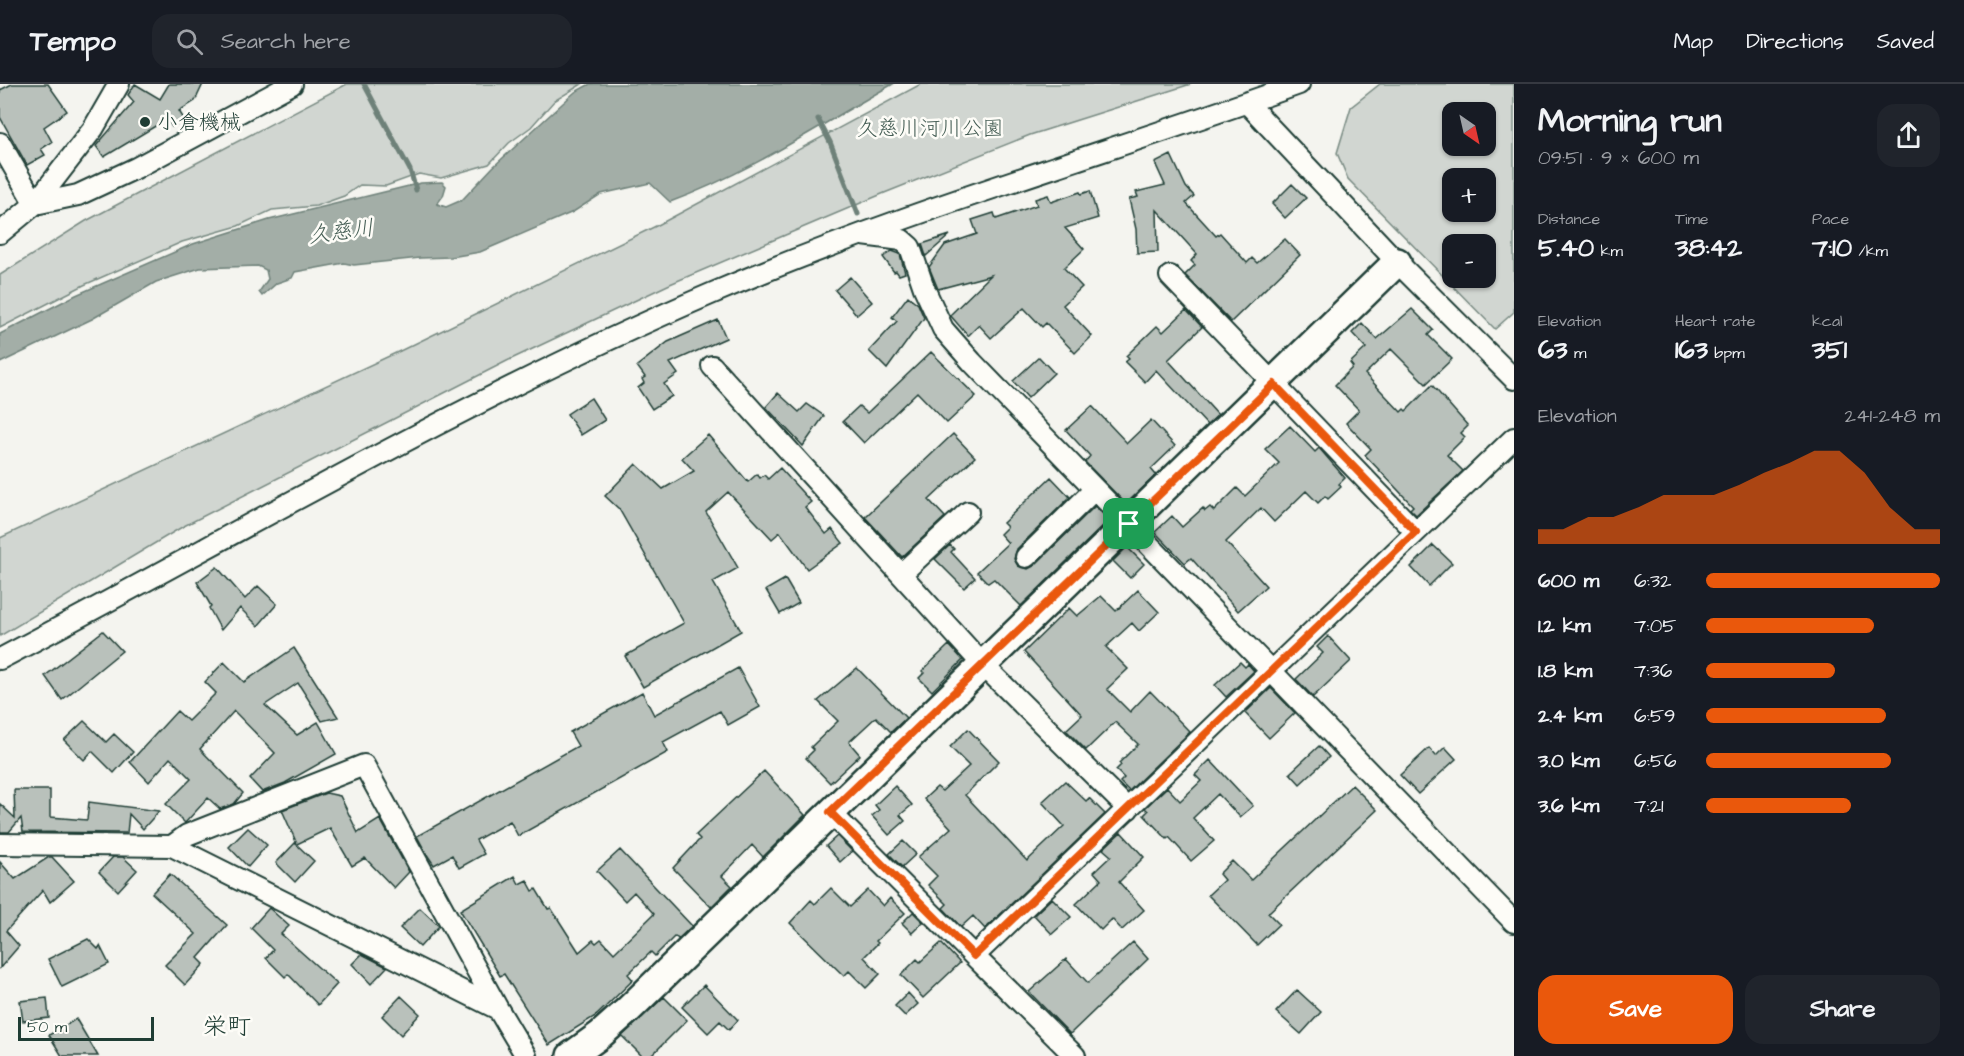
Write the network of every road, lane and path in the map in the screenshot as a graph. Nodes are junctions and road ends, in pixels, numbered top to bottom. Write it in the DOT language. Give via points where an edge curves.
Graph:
graph roads {
  1 [pos="119,84"];
  2 [pos="292,84"];
  3 [pos="1299,84"];
  4 [pos="1247,103"];
  5 [pos="0,143"];
  6 [pos="35,204"];
  7 [pos="0,233"];
  8 [pos="861,235"];
  9 [pos="1397,262"];
  10 [pos="1170,276"];
  11 [pos="712,366"];
  12 [pos="1514,379"];
  13 [pos="1274,384"];
  14 [pos="1514,438"];
  15 [pos="1095,489"];
  16 [pos="968,512"];
  17 [pos="1129,524"];
  18 [pos="1416,532"];
  19 [pos="1026,557"];
  20 [pos="901,574"];
  21 [pos="0,659"];
  22 [pos="984,666"];
  23 [pos="1274,671"];
  24 [pos="1128,809"];
  25 [pos="830,812"];
  26 [pos="0,844"];
  27 [pos="172,846"];
  28 [pos="1514,922"];
  29 [pos="974,956"];
  30 [pos="498,1009"];
  31 [pos="1066,1053"];
  32 [pos="526,1056"];
  33 [pos="571,1056"];
  1 -- 6 [label="street" via="93,129"];
  2 -- 6 [label="street" via="136,168 78,195"];
  3 -- 4 [label="street"];
  4 -- 8 [label="street"];
  4 -- 9 [label="street"];
  5 -- 6 [label="street"];
  6 -- 7 [label="street"];
  8 -- 15 [label="street" via="902,240 910,247 943,329"];
  8 -- 21 [label="street" via="618,335 485,400"];
  9 -- 12 [label="street"];
  9 -- 13 [label="street"];
  10 -- 13 [label="street"];
  11 -- 20 [label="street"];
  13 -- 17 [label="street"];
  13 -- 18 [label="street"];
  14 -- 18 [label="street"];
  15 -- 17 [label="street"];
  15 -- 19 [label="street"];
  16 -- 20 [label="street"];
  17 -- 22 [label="street"];
  17 -- 23 [label="street"];
  18 -- 23 [label="street"];
  20 -- 22 [label="street"];
  22 -- 24 [label="street"];
  22 -- 25 [label="street"];
  23 -- 24 [label="street"];
  23 -- 28 [label="street"];
  24 -- 29 [label="street"];
  25 -- 29 [label="street"];
  25 -- 33 [label="street" via="628,1010"];
  26 -- 27 [label="street"];
  27 -- 30 [label="street"];
  27 -- 30 [label="street" via="187,835 364,765"];
  29 -- 31 [label="street"];
  30 -- 32 [label="street"];
}
